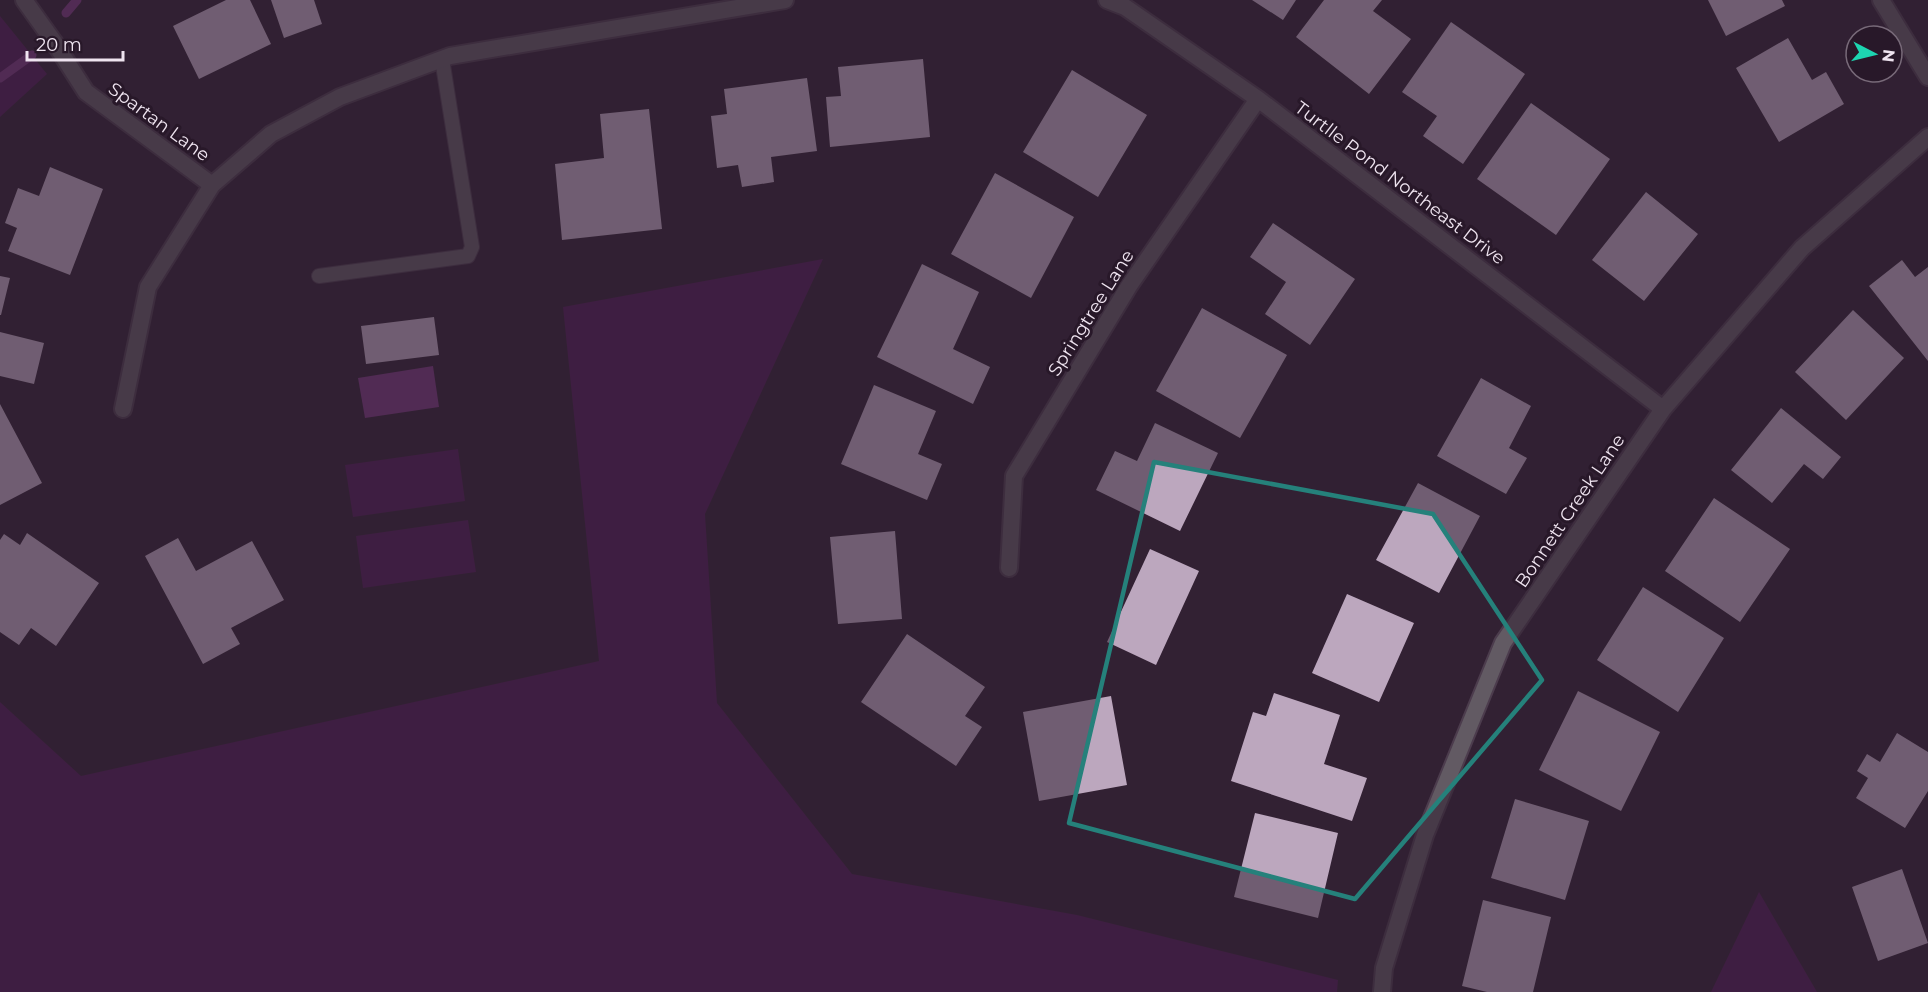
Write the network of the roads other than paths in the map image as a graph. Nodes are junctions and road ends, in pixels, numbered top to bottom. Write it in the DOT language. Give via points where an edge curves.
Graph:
graph roads {
  1 [pos="24,0"];
  2 [pos="785,0"];
  3 [pos="1107,0"];
  4 [pos="1881,0"];
  5 [pos="442,59"];
  6 [pos="1928,77"];
  7 [pos="1258,99"];
  8 [pos="1928,136"];
  9 [pos="212,185"];
  10 [pos="319,276"];
  11 [pos="123,409"];
  12 [pos="1663,409"];
  13 [pos="1009,568"];
  14 [pos="1382,992"];
  1 -- 9 [label="street, Spartan Lane" via="86,92"];
  2 -- 5 [label="street"];
  3 -- 7 [label="street, Turtlle Pond Northeast Drive" via="1125,7"];
  4 -- 6 [label="street"];
  5 -- 9 [label="street" via="340,97 271,134"];
  5 -- 10 [label="lane" via="472,247 468,256"];
  7 -- 12 [label="street, Turtlle Pond Northeast Drive"];
  7 -- 13 [label="street, Springtree Lane" via="1129,286 1014,476"];
  8 -- 12 [label="street, Bonnett Creek Lane" via="1802,248"];
  9 -- 11 [label="street" via="148,287"];
  12 -- 14 [label="street, Bonnett Creek Lane" via="1503,643 1425,834 1384,968"];
}
